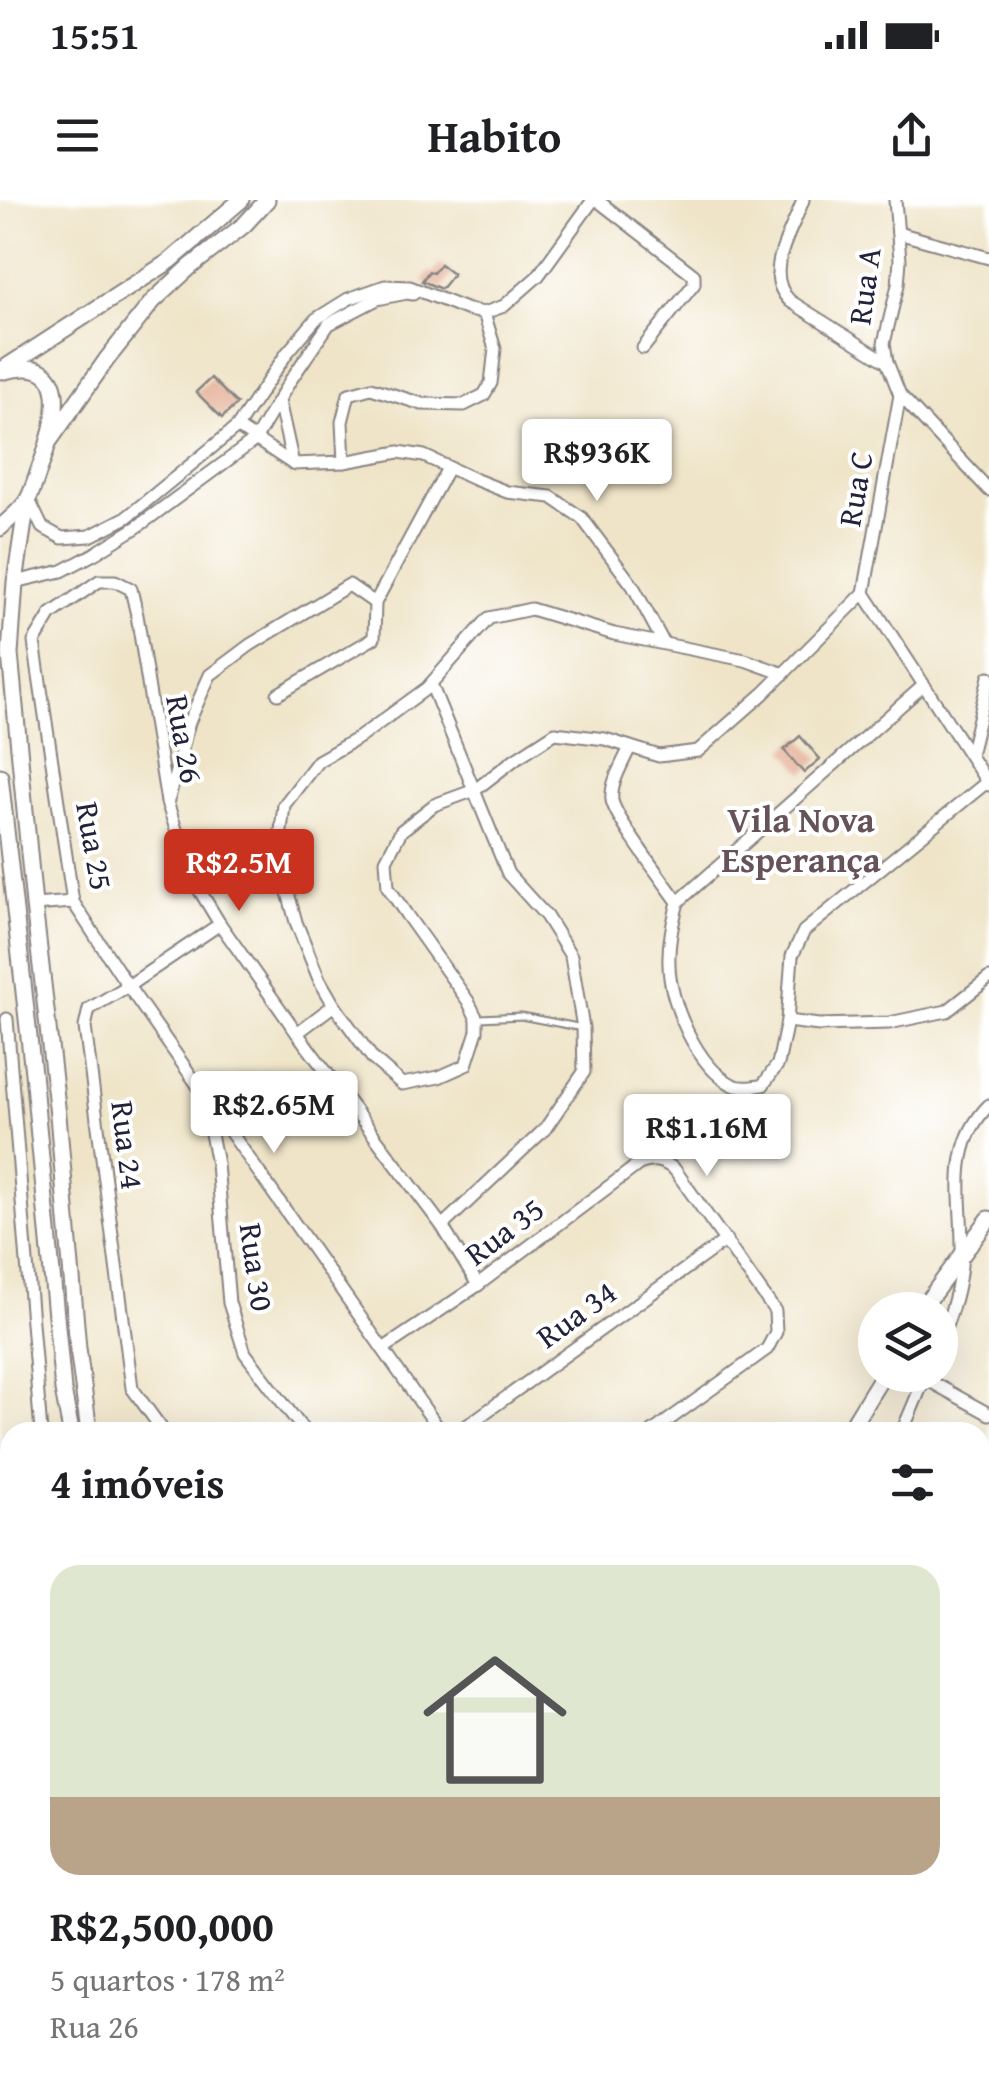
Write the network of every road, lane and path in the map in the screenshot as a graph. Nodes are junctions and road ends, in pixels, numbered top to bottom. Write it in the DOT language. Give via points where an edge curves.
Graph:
graph roads {
  1 [pos="241,200"];
  2 [pos="267,200"];
  3 [pos="595,200"];
  4 [pos="803,200"];
  5 [pos="895,200"];
  6 [pos="898,233"];
  7 [pos="989,258"];
  8 [pos="436,298"];
  9 [pos="484,313"];
  10 [pos="643,348"];
  11 [pos="887,362"];
  12 [pos="0,372"];
  13 [pos="900,395"];
  14 [pos="279,401"];
  15 [pos="238,427"];
  16 [pos="50,440"];
  17 [pos="255,440"];
  18 [pos="344,462"];
  19 [pos="293,464"];
  20 [pos="448,468"];
  21 [pos="989,490"];
  22 [pos="28,500"];
  23 [pos="0,528"];
  24 [pos="0,573"];
  25 [pos="15,582"];
  26 [pos="130,588"];
  27 [pos="864,594"];
  28 [pos="375,602"];
  29 [pos="663,642"];
  30 [pos="784,674"];
  31 [pos="989,678"];
  32 [pos="431,684"];
  33 [pos="924,685"];
  34 [pos="278,694"];
  35 [pos="630,748"];
  36 [pos="970,755"];
  37 [pos="0,776"];
  38 [pos="988,784"];
  39 [pos="476,790"];
  40 [pos="168,802"];
  41 [pos="73,902"];
  42 [pos="678,902"];
  43 [pos="34,905"];
  44 [pos="7,908"];
  45 [pos="220,924"];
  46 [pos="989,978"];
  47 [pos="128,986"];
  48 [pos="334,1004"];
  49 [pos="26,1016"];
  50 [pos="478,1018"];
  51 [pos="4,1019"];
  52 [pos="787,1021"];
  53 [pos="584,1028"];
  54 [pos="296,1033"];
  55 [pos="202,1089"];
  56 [pos="989,1105"];
  57 [pos="989,1219"];
  58 [pos="442,1226"];
  59 [pos="726,1240"];
  60 [pos="962,1255"];
  61 [pos="478,1285"];
  62 [pos="934,1292"];
  63 [pos="956,1292"];
  64 [pos="384,1349"];
  65 [pos="873,1392"];
  66 [pos="919,1392"];
  67 [pos="951,1392"];
  68 [pos="989,1414"];
  69 [pos="41,1422"];
  70 [pos="68,1422"];
  71 [pos="87,1422"];
  72 [pos="157,1422"];
  73 [pos="298,1422"];
  74 [pos="433,1422"];
  75 [pos="472,1422"];
  76 [pos="666,1422"];
  77 [pos="854,1422"];
  78 [pos="906,1422"];
  1 -- 12 [label="main road" via="170,261"];
  2 -- 16 [label="main road" via="153,301"];
  3 -- 9 [label="street" via="538,276 504,306"];
  3 -- 10 [label="street" via="694,276"];
  4 -- 11 [label="street" via="780,259 782,293"];
  5 -- 6 [label="street, Rua A"];
  6 -- 7 [label="street"];
  6 -- 11 [label="street, Rua A"];
  8 -- 9 [label="street"];
  8 -- 14 [label="street" via="407,293 377,299 329,324"];
  8 -- 15 [label="street" via="385,286 316,318"];
  9 -- 18 [label="street" via="494,348 484,395 464,406 422,404 371,388 349,394"];
  11 -- 13 [label="street, Rua A"];
  12 -- 16 [label="main road" via="38,370 52,380 58,396"];
  13 -- 21 [label="street, Rua A"];
  13 -- 27 [label="street, Rua C"];
  14 -- 17 [label="street"];
  14 -- 19 [label="street"];
  15 -- 17 [label="street"];
  15 -- 22 [label="street" via="127,518 90,536 62,538 42,526"];
  16 -- 22 [label="main road"];
  17 -- 19 [label="street"];
  17 -- 25 [label="street" via="94,554 62,571"];
  18 -- 19 [label="street"];
  18 -- 20 [label="street" via="398,452"];
  20 -- 28 [label="street"];
  20 -- 29 [label="street" via="507,492 551,497 582,518 633,586"];
  22 -- 23 [label="main road"];
  22 -- 25 [label="main road"];
  24 -- 25 [label="main road"];
  25 -- 43 [label="main road" via="10,654"];
  26 -- 40 [label="street, Rua 26"];
  26 -- 41 [label="street, Rua 25" via="99,582 51,614 34,642"];
  27 -- 30 [label="street"];
  27 -- 33 [label="street"];
  28 -- 34 [label="street" via="374,638"];
  28 -- 40 [label="street" via="349,585 210,675 189,722"];
  29 -- 30 [label="street"];
  29 -- 32 [label="street" via="530,609 489,618"];
  30 -- 35 [label="street" via="698,752 659,756"];
  31 -- 36 [label="street"];
  32 -- 39 [label="street"];
  32 -- 48 [label="street" via="318,762 284,805 278,856 296,922"];
  33 -- 36 [label="street"];
  33 -- 42 [label="street"];
  35 -- 39 [label="street" via="555,734"];
  35 -- 42 [label="street" via="612,801"];
  36 -- 38 [label="street"];
  37 -- 44 [label="main road"];
  38 -- 52 [label="street" via="804,931 792,956"];
  39 -- 50 [label="street" via="434,805 401,831 386,860 388,886"];
  39 -- 53 [label="street" via="508,874 572,956"];
  40 -- 45 [label="street, Rua 26" via="192,878"];
  41 -- 43 [label="street"];
  41 -- 47 [label="street, Rua 25"];
  42 -- 52 [label="street" via="668,964 672,998 690,1040 712,1067 734,1086 764,1085 778,1064"];
  43 -- 71 [label="main road"];
  44 -- 49 [label="main road"];
  45 -- 47 [label="street, Rua 24"];
  45 -- 54 [label="street, Rua 26"];
  46 -- 52 [label="street" via="946,1011 889,1023"];
  47 -- 55 [label="street, Rua 25"];
  47 -- 72 [label="street, Rua 24" via="89,1010 85,1027 132,1388"];
  48 -- 50 [label="street" via="373,1059 402,1084 466,1066"];
  48 -- 54 [label="street"];
  49 -- 51 [label="street"];
  49 -- 70 [label="main road"];
  50 -- 53 [label="lane" via="521,1016"];
  51 -- 69 [label="street"];
  53 -- 58 [label="street" via="584,1072 545,1128"];
  54 -- 58 [label="street, Rua 26"];
  55 -- 64 [label="street, Rua 25"];
  55 -- 73 [label="street, Rua 30" via="217,1164 229,1302 245,1352"];
  56 -- 60 [label="street" via="974,1120 958,1170"];
  57 -- 60 [label="main road"];
  58 -- 61 [label="street, Rua 26"];
  59 -- 61 [label="street, Rua 35" via="675,1170 657,1160 639,1164"];
  59 -- 75 [label="street, Rua 34"];
  59 -- 76 [label="street" via="775,1311 776,1332 767,1349"];
  60 -- 62 [label="main road"];
  60 -- 63 [label="street"];
  61 -- 64 [label="street, Rua 35"];
  64 -- 74 [label="street, Rua 25"];
  65 -- 77 [label="main road"];
  66 -- 78 [label="street"];
  67 -- 68 [label="street"];
}
